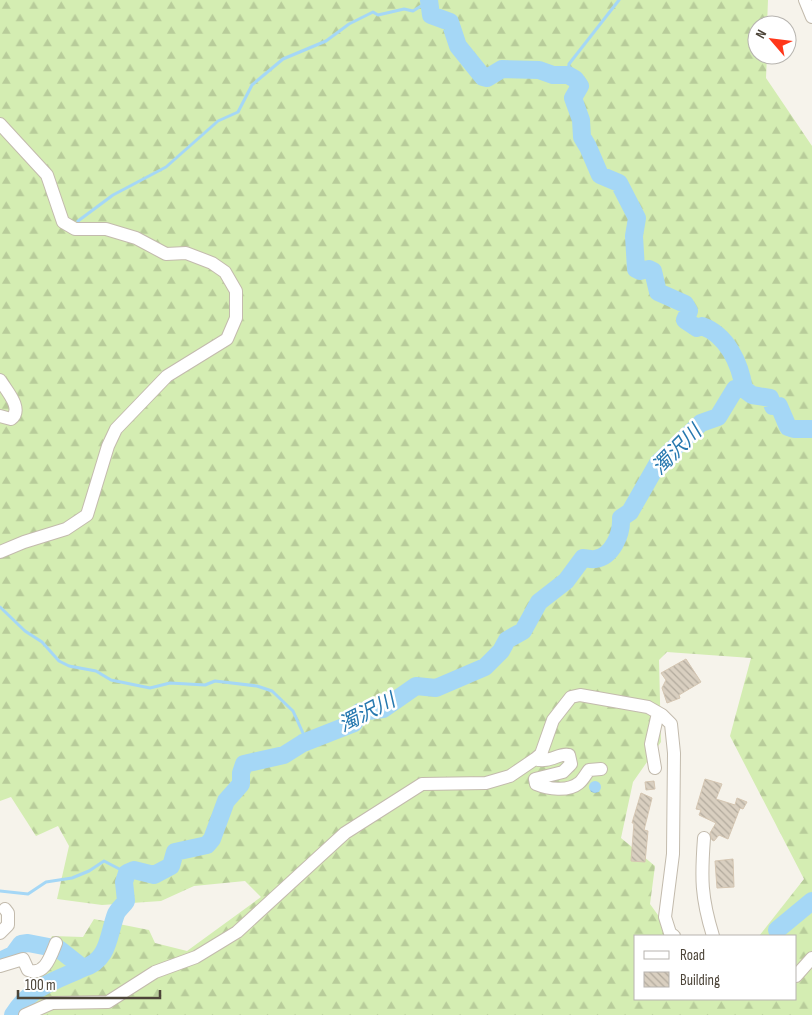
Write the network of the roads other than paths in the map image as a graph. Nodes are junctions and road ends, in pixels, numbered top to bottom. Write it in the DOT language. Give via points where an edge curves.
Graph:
graph roads {
  1 [pos="804,0"];
  2 [pos="812,16"];
  3 [pos="0,124"];
  4 [pos="0,380"];
  5 [pos="0,416"];
  6 [pos="0,552"];
  7 [pos="658,712"];
  8 [pos="535,759"];
  9 [pos="655,768"];
  10 [pos="601,769"];
  11 [pos="704,838"];
  12 [pos="5,908"];
  13 [pos="0,933"];
  14 [pos="673,935"];
  15 [pos="713,935"];
  16 [pos="56,943"];
  17 [pos="812,958"];
  18 [pos="0,966"];
  19 [pos="797,975"];
  20 [pos="25,1015"];
  1 -- 2 [label="street"];
  3 -- 6 [label="street" via="47,175 63,222 75,229 106,229 136,238 166,254 186,254 212,263 224,272 236,291 236,318 226,339 167,376 116,429 87,515 66,529"];
  4 -- 5 [label="street" via="16,410 12,419"];
  7 -- 8 [label="street" via="589,695 571,697 553,720 541,754"];
  7 -- 9 [label="street" via="651,744"];
  7 -- 14 [label="street" via="672,724 674,753 673,854 665,917"];
  8 -- 10 [label="street" via="569,755 571,764 563,772 535,778 536,784 554,789 580,783 589,770"];
  8 -- 20 [label="street" via="510,776 486,783 422,784 345,834 237,932 196,957 155,972 108,1002 52,1003"];
  11 -- 15 [label="street" via="703,901"];
  12 -- 13 [label="street" via="8,925"];
  16 -- 18 [label="street" via="48,963 36,972 28,970 23,959"];
  17 -- 19 [label="street"];
}
